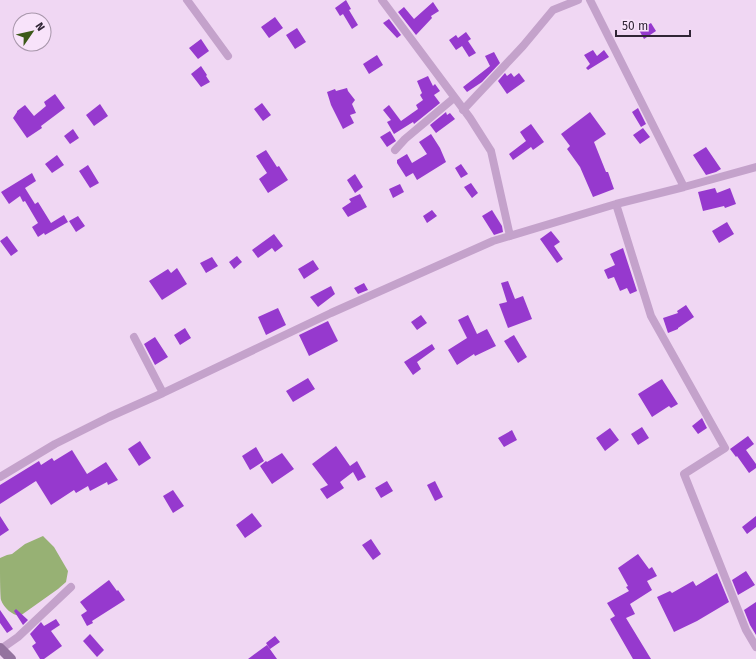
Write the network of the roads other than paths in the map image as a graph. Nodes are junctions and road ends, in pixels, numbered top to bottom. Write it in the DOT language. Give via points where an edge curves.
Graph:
graph roads {
  1 [pos="187,0"];
  2 [pos="382,0"];
  3 [pos="578,0"];
  4 [pos="590,0"];
  5 [pos="228,56"];
  6 [pos="454,98"];
  7 [pos="463,110"];
  8 [pos="395,150"];
  9 [pos="756,167"];
  10 [pos="684,187"];
  11 [pos="616,204"];
  12 [pos="510,236"];
  13 [pos="134,337"];
  14 [pos="163,393"];
  15 [pos="0,477"];
  16 [pos="71,587"];
  17 [pos="756,647"];
  18 [pos="0,649"];
  19 [pos="11,659"];
  1 -- 5 [label="street"];
  2 -- 6 [label="street"];
  3 -- 7 [label="street" via="553,10"];
  4 -- 10 [label="street"];
  6 -- 7 [label="street"];
  6 -- 8 [label="street"];
  7 -- 12 [label="street" via="491,151"];
  9 -- 10 [label="street"];
  10 -- 11 [label="street"];
  11 -- 12 [label="street"];
  11 -- 17 [label="street" via="651,316 726,448 684,474 746,630"];
  12 -- 14 [label="street" via="330,313"];
  13 -- 14 [label="street"];
  14 -- 15 [label="street" via="55,444"];
  16 -- 18 [label="street" via="18,636"];
  18 -- 19 [label="main road"];
}
